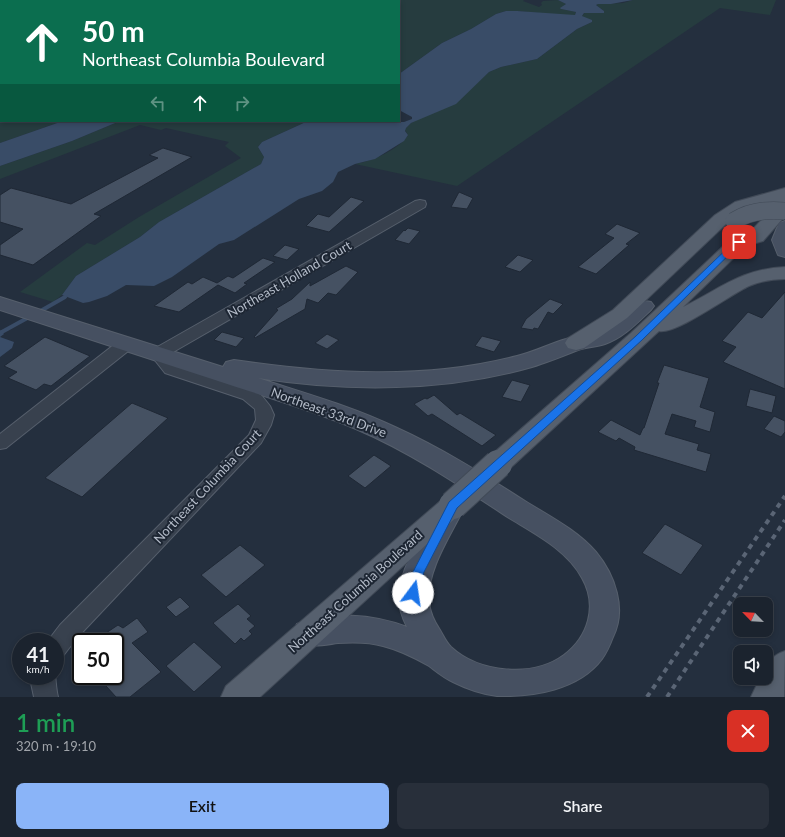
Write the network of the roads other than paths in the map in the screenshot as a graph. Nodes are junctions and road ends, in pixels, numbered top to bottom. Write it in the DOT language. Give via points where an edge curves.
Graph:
graph roads {
  1 [pos="785,199"];
  2 [pos="420,204"];
  3 [pos="785,227"];
  4 [pos="785,251"];
  5 [pos="785,273"];
  6 [pos="9,306"];
  7 [pos="644,306"];
  8 [pos="641,336"];
  9 [pos="116,340"];
  10 [pos="576,343"];
  11 [pos="171,358"];
  12 [pos="0,443"];
  13 [pos="453,505"];
  14 [pos="308,633"];
  15 [pos="64,638"];
  16 [pos="439,656"];
  17 [pos="785,665"];
  18 [pos="43,685"];
  19 [pos="46,697"];
  20 [pos="237,697"];
  21 [pos="767,697"];
  1 -- 7 [label="main road, bridge" via="734,221"];
  1 -- 8 [label="main road, Northeast Columbia Boulevard" via="783,208 756,237 739,242"];
  1 -- 10 [label="main road" via="740,206 725,216 620,314"];
  2 -- 11 [label="street, Northeast Holland Court"];
  3 -- 4 [label="main road" via="781,240"];
  5 -- 8 [label="main road" via="758,276 742,282"];
  6 -- 9 [label="main road, Northeast 33rd Drive"];
  7 -- 8 [label="main road"];
  7 -- 10 [label="main road" via="607,334"];
  8 -- 13 [label="main road, Northeast Columbia Boulevard, bridge"];
  9 -- 11 [label="main road, Northeast 33rd Drive"];
  9 -- 12 [label="street"];
  10 -- 11 [label="main road" via="516,364 461,374 419,378 321,378"];
  11 -- 15 [label="street, Northeast Columbia Court" via="171,369 254,398 264,407 264,424 255,439"];
  11 -- 16 [label="main road, Northeast 33rd Drive" via="348,416 405,442 551,531 581,555 593,570 604,603 602,628 590,651 569,670 540,681 502,683 463,671"];
  13 -- 14 [label="main road, Northeast Columbia Boulevard"];
  13 -- 16 [label="main road" via="418,572 413,593 416,612"];
  14 -- 16 [label="main road, Northeast 33rd Drive" via="353,629 381,632"];
  14 -- 20 [label="main road, Northeast Columbia Boulevard"];
  17 -- 21 [label="main road"];
  18 -- 19 [label="street"];
}
